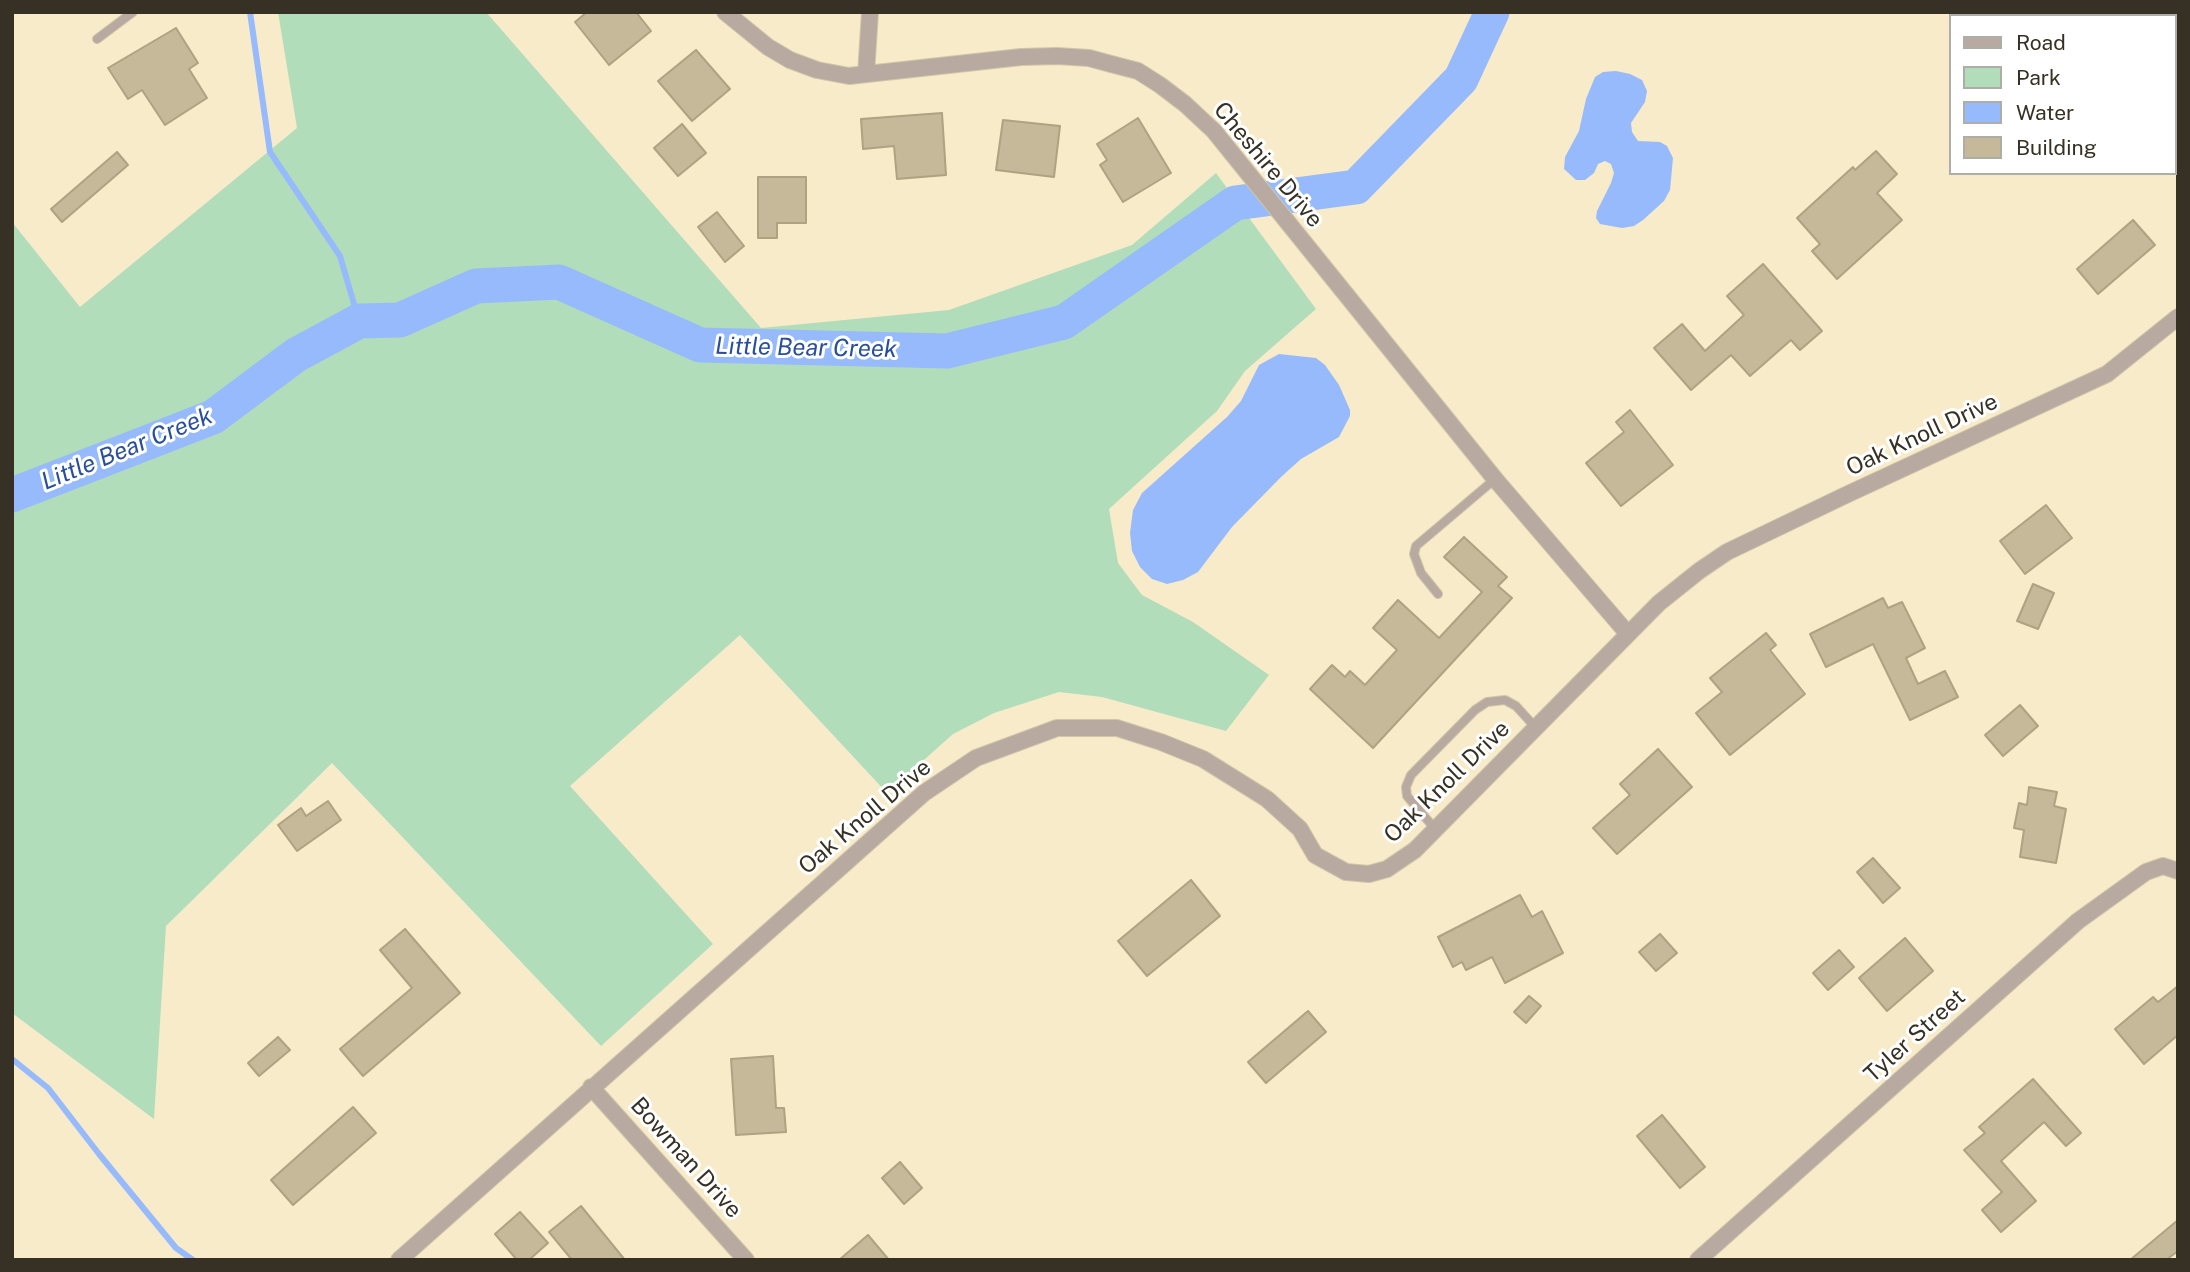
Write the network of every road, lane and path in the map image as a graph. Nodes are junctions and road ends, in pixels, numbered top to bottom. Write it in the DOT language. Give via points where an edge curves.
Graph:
graph roads {
  1 [pos="133,12"];
  2 [pos="725,12"];
  3 [pos="870,12"];
  4 [pos="97,39"];
  5 [pos="866,74"];
  6 [pos="2178,317"];
  7 [pos="1495,479"];
  8 [pos="1438,594"];
  9 [pos="1628,634"];
  10 [pos="1536,728"];
  11 [pos="1436,830"];
  12 [pos="2176,869"];
  13 [pos="591,1087"];
  14 [pos="399,1260"];
  15 [pos="746,1260"];
  16 [pos="1698,1260"];
  1 -- 4 [label="lane"];
  2 -- 5 [label="street, Cheshire Drive" via="790,60 849,76"];
  3 -- 5 [label="street"];
  5 -- 7 [label="street, Cheshire Drive" via="1021,57 1088,58 1138,71 1214,131"];
  6 -- 9 [label="street, Oak Knoll Drive" via="2106,374 1727,552 1659,603"];
  7 -- 8 [label="lane" via="1416,546 1421,573"];
  7 -- 9 [label="street, Cheshire Drive"];
  9 -- 10 [label="street, Oak Knoll Drive"];
  10 -- 11 [label="street, Oak Knoll Drive"];
  10 -- 11 [label="lane" via="1505,700 1487,702 1438,747 1411,775 1406,788 1407,796"];
  11 -- 13 [label="street, Oak Knoll Drive" via="1387,869 1369,874 1346,872 1315,855 1300,829 1267,799 1203,759 1117,729 1056,728 976,758 924,793"];
  12 -- 16 [label="street, Tyler Street" via="2163,866 2146,872 2078,921"];
  13 -- 14 [label="street, Oak Knoll Drive"];
  13 -- 15 [label="street, Bowman Drive"];
}
